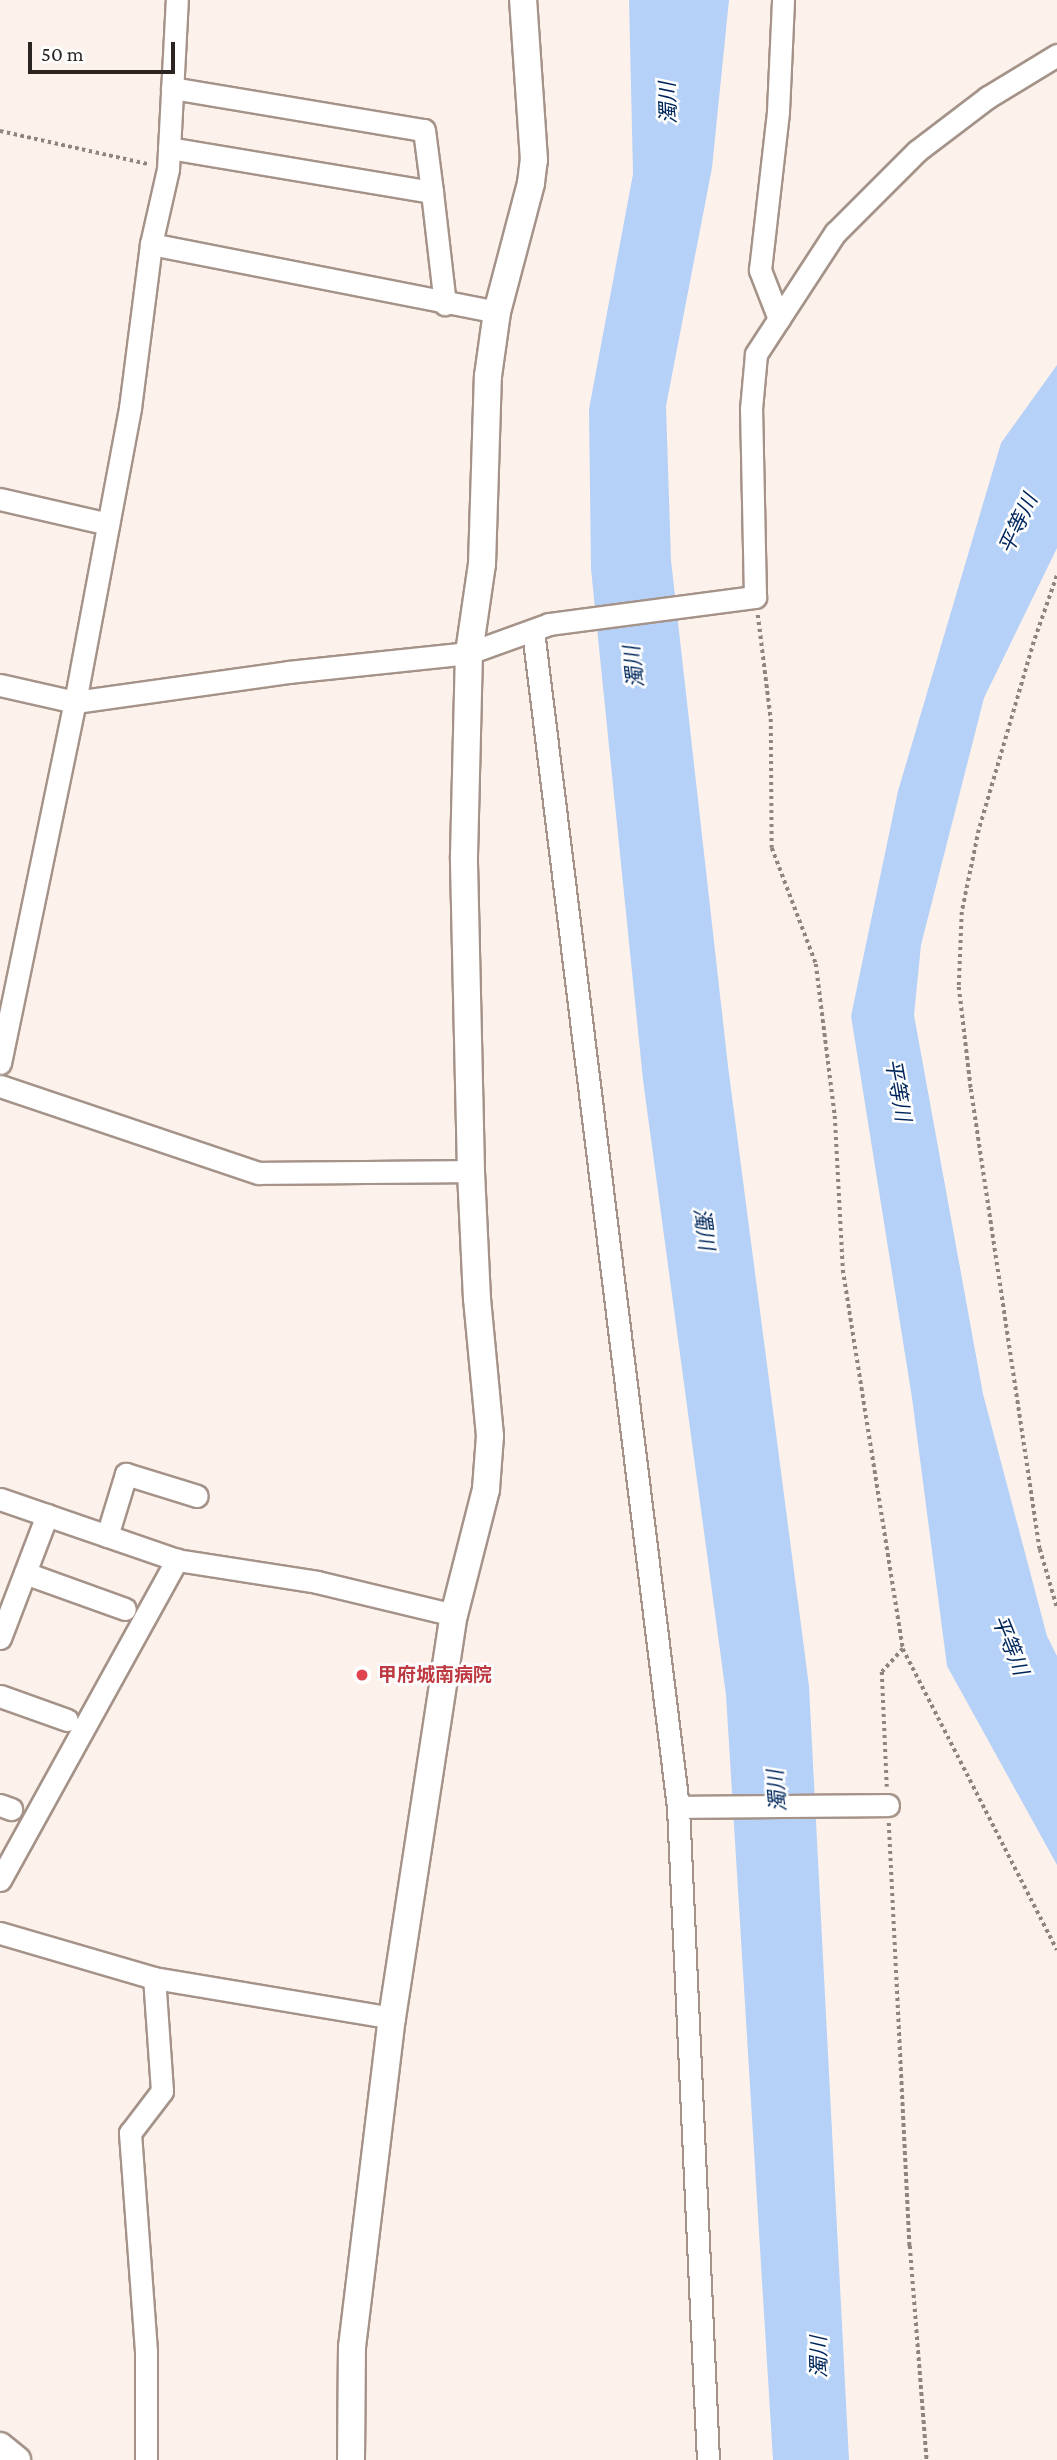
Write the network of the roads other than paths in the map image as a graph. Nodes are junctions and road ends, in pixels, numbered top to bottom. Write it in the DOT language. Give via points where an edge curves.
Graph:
graph roads {
  1 [pos="177,0"];
  2 [pos="523,0"];
  3 [pos="783,0"];
  4 [pos="1057,55"];
  5 [pos="172,88"];
  6 [pos="168,158"];
  7 [pos="432,192"];
  8 [pos="151,244"];
  9 [pos="445,304"];
  10 [pos="497,313"];
  11 [pos="779,319"];
  12 [pos="0,499"];
  13 [pos="108,524"];
  14 [pos="541,628"];
  15 [pos="469,653"];
  16 [pos="0,685"];
  17 [pos="75,702"];
  18 [pos="0,1063"];
  19 [pos="0,1086"];
  20 [pos="471,1171"];
  21 [pos="197,1496"];
  22 [pos="0,1499"];
  23 [pos="47,1515"];
  24 [pos="107,1536"];
  25 [pos="177,1560"];
  26 [pos="25,1573"];
  27 [pos="125,1609"];
  28 [pos="454,1615"];
  29 [pos="0,1638"];
  30 [pos="0,1696"];
  31 [pos="66,1720"];
  32 [pos="879,1805"];
  33 [pos="686,1807"];
  34 [pos="0,1880"];
  35 [pos="0,1933"];
  36 [pos="154,1978"];
  37 [pos="393,2018"];
  38 [pos="0,2446"];
  39 [pos="17,2460"];
  40 [pos="146,2460"];
  41 [pos="351,2460"];
  42 [pos="708,2460"];
  1 -- 5 [label="street"];
  2 -- 10 [label="street" via="534,160"];
  3 -- 11 [label="street" via="778,111 760,270"];
  4 -- 11 [label="street" via="988,97 917,151 835,233"];
  5 -- 6 [label="street"];
  5 -- 7 [label="street" via="424,130"];
  6 -- 7 [label="street"];
  6 -- 8 [label="street"];
  7 -- 9 [label="street"];
  8 -- 9 [label="street"];
  8 -- 13 [label="street" via="130,408"];
  9 -- 10 [label="street"];
  10 -- 15 [label="street" via="488,376 482,564"];
  11 -- 14 [label="street" via="756,354 747,598"];
  12 -- 13 [label="street"];
  13 -- 17 [label="street"];
  14 -- 15 [label="street"];
  14 -- 33 [label="street"];
  15 -- 17 [label="street"];
  15 -- 20 [label="street" via="464,856"];
  16 -- 17 [label="street"];
  17 -- 18 [label="street"];
  19 -- 20 [label="street" via="259,1173"];
  20 -- 28 [label="street" via="490,1436 486,1489"];
  21 -- 24 [label="street" via="126,1474"];
  22 -- 23 [label="street"];
  23 -- 24 [label="street"];
  23 -- 26 [label="street"];
  24 -- 25 [label="street"];
  25 -- 28 [label="street" via="317,1582"];
  25 -- 34 [label="street"];
  26 -- 27 [label="street"];
  26 -- 29 [label="street"];
  28 -- 37 [label="street"];
  30 -- 31 [label="street"];
  32 -- 33 [label="street"];
  33 -- 42 [label="street"];
  35 -- 36 [label="street"];
  36 -- 37 [label="street"];
  36 -- 40 [label="street" via="162,2091 130,2133 146,2351"];
  37 -- 41 [label="street" via="352,2347"];
  38 -- 39 [label="street"];
}
